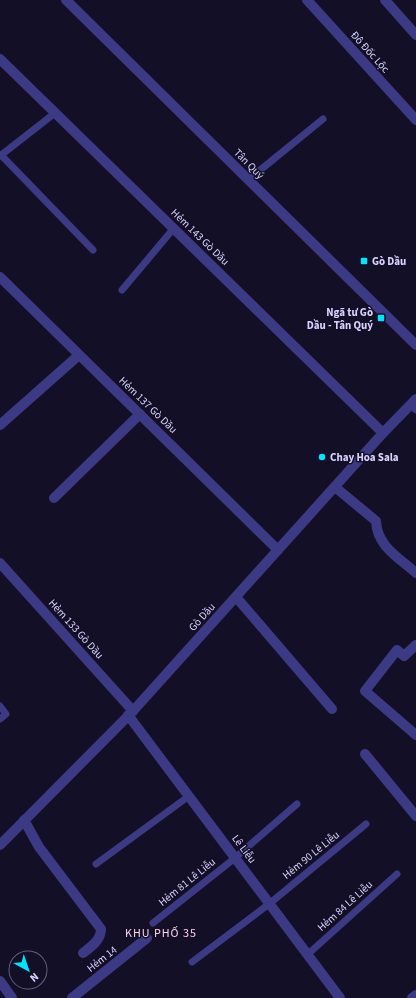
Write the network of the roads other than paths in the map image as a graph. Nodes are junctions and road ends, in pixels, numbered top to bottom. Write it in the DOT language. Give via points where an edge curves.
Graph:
graph roads {
  1 [pos="66,0"];
  2 [pos="307,0"];
  3 [pos="385,0"];
  4 [pos="416,35"];
  5 [pos="0,59"];
  6 [pos="55,113"];
  7 [pos="323,120"];
  8 [pos="416,120"];
  9 [pos="0,156"];
  10 [pos="248,180"];
  11 [pos="174,228"];
  12 [pos="94,250"];
  13 [pos="0,277"];
  14 [pos="122,290"];
  15 [pos="416,345"];
  16 [pos="79,355"];
  17 [pos="414,405"];
  18 [pos="140,414"];
  19 [pos="0,425"];
  20 [pos="383,432"];
  21 [pos="334,487"];
  22 [pos="54,498"];
  23 [pos="278,550"];
  24 [pos="0,563"];
  25 [pos="416,573"];
  26 [pos="236,596"];
  27 [pos="416,645"];
  28 [pos="0,706"];
  29 [pos="332,709"];
  30 [pos="131,713"];
  31 [pos="0,719"];
  32 [pos="416,735"];
  33 [pos="365,754"];
  34 [pos="189,796"];
  35 [pos="297,804"];
  36 [pos="416,816"];
  37 [pos="24,820"];
  38 [pos="366,824"];
  39 [pos="0,845"];
  40 [pos="235,858"];
  41 [pos="96,864"];
  42 [pos="397,874"];
  43 [pos="269,904"];
  44 [pos="153,923"];
  45 [pos="147,938"];
  46 [pos="84,953"];
  47 [pos="307,955"];
  48 [pos="192,962"];
  49 [pos="0,982"];
  50 [pos="416,995"];
  51 [pos="12,998"];
  52 [pos="72,998"];
  53 [pos="340,998"];
  54 [pos="412,998"];
  1 -- 10 [label="street, Tân Quý"];
  2 -- 8 [label="street, Đô Đốc Lộc"];
  3 -- 4 [label="street"];
  5 -- 6 [label="street, Hẻm 143 Gò Dầu"];
  6 -- 9 [label="lane"];
  6 -- 11 [label="street, Hẻm 143 Gò Dầu"];
  7 -- 10 [label="lane"];
  9 -- 12 [label="lane"];
  10 -- 15 [label="street, Tân Quý"];
  11 -- 14 [label="lane"];
  11 -- 20 [label="street, Hẻm 143 Gò Dầu"];
  13 -- 16 [label="street, Hẻm 137 Gò Dầu"];
  16 -- 18 [label="street, Hẻm 137 Gò Dầu"];
  16 -- 19 [label="street"];
  17 -- 20 [label="street, Gò Dầu"];
  18 -- 22 [label="street"];
  18 -- 23 [label="street, Hẻm 137 Gò Dầu"];
  20 -- 21 [label="street, Gò Dầu"];
  21 -- 23 [label="street, Gò Dầu"];
  21 -- 25 [label="street" via="376,521 376,532 381,542"];
  23 -- 26 [label="street, Gò Dầu"];
  24 -- 30 [label="street, Hẻm 133 Gò Dầu"];
  26 -- 29 [label="street"];
  26 -- 30 [label="street, Gò Dầu"];
  27 -- 32 [label="street" via="404,656 397,650 365,691"];
  28 -- 31 [label="lane" via="6,714"];
  30 -- 34 [label="street, Lê Liễu"];
  30 -- 37 [label="street, Gò Dầu"];
  33 -- 36 [label="street"];
  34 -- 40 [label="street, Lê Liễu"];
  34 -- 41 [label="lane"];
  35 -- 40 [label="lane, Hẻm 81 Lê Liễu"];
  37 -- 39 [label="street, Gò Dầu"];
  37 -- 46 [label="street" via="39,847 101,929 98,940"];
  38 -- 43 [label="lane, Hẻm 90 Lê Liễu"];
  40 -- 43 [label="street, Lê Liễu"];
  40 -- 44 [label="lane, Hẻm 81 Lê Liễu"];
  42 -- 47 [label="lane, Hẻm 84 Lê Liễu"];
  43 -- 47 [label="street, Lê Liễu"];
  43 -- 48 [label="lane, Hẻm 90 Lê Liễu"];
  45 -- 52 [label="street, Hẻm 14"];
  47 -- 53 [label="street, Lê Liễu"];
  49 -- 51 [label="street"];
  50 -- 54 [label="street"];
}
